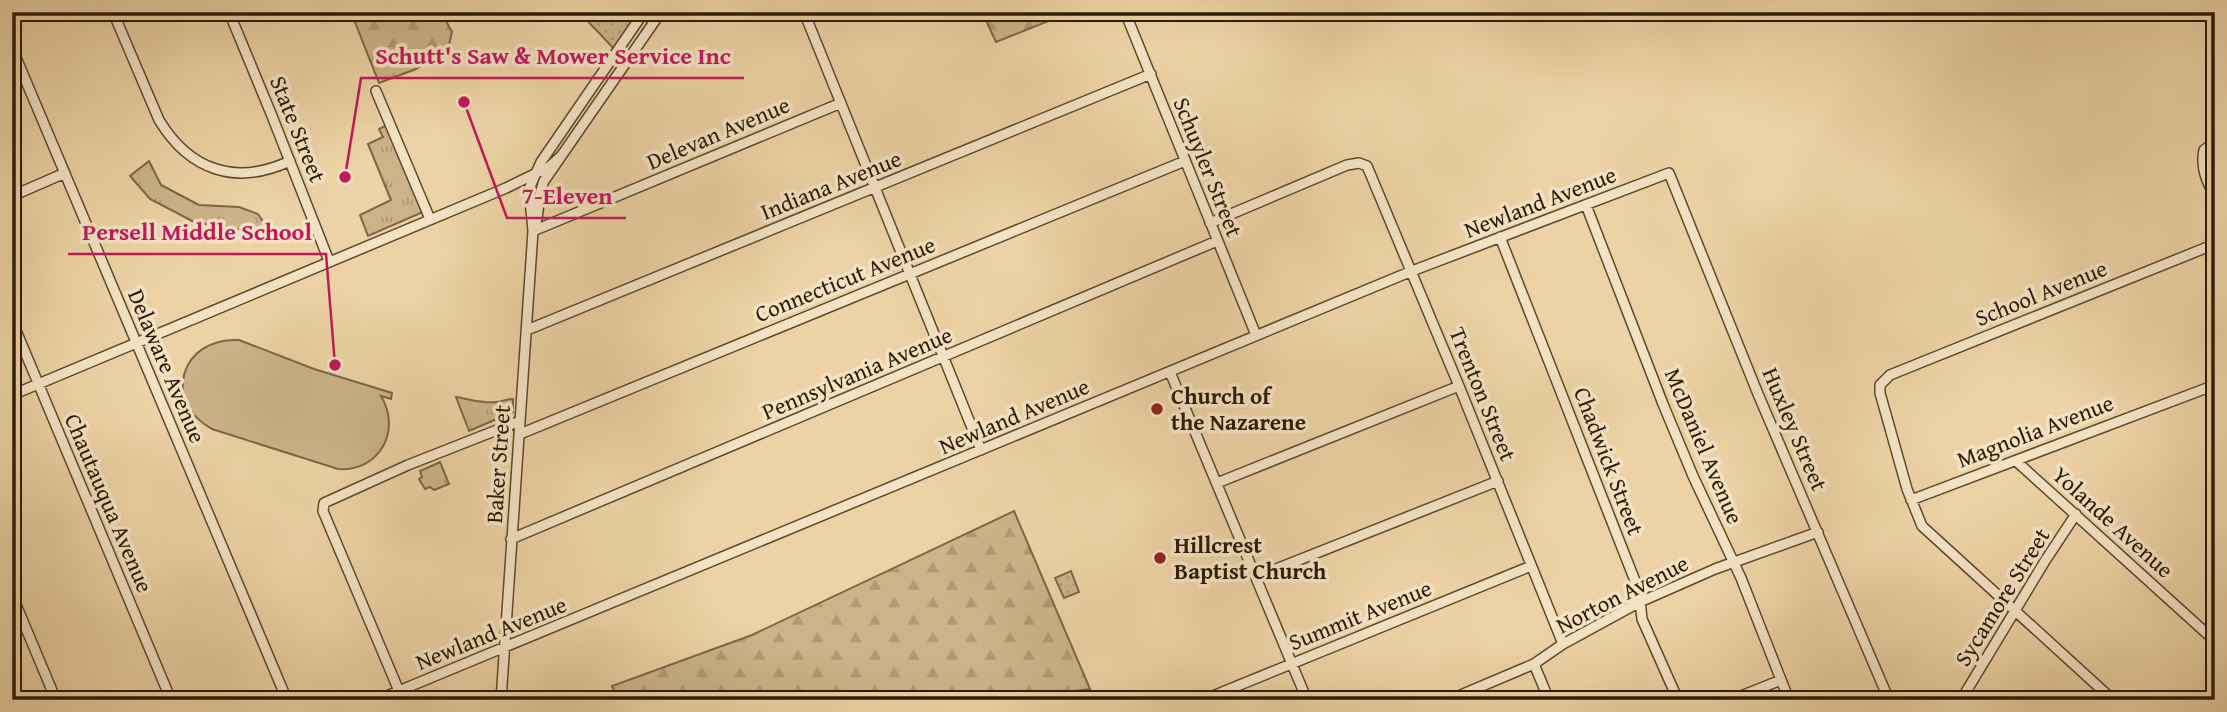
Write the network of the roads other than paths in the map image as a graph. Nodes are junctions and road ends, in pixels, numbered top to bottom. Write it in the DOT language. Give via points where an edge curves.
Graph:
graph roads {
  1 [pos="113,12"];
  2 [pos="229,12"];
  3 [pos="644,12"];
  4 [pos="661,12"];
  5 [pos="820,12"];
  6 [pos="1125,12"];
  7 [pos="805,15"];
  8 [pos="12,48"];
  9 [pos="1151,74"];
  10 [pos="376,91"];
  11 [pos="841,103"];
  12 [pos="2215,142"];
  13 [pos="561,156"];
  14 [pos="290,161"];
  15 [pos="1185,161"];
  16 [pos="65,173"];
  17 [pos="1669,173"];
  18 [pos="534,175"];
  19 [pos="509,187"];
  20 [pos="875,188"];
  21 [pos="12,195"];
  22 [pos="2215,197"];
  23 [pos="1586,205"];
  24 [pos="531,206"];
  25 [pos="430,219"];
  26 [pos="1210,223"];
  27 [pos="533,231"];
  28 [pos="1500,237"];
  29 [pos="1217,241"];
  30 [pos="2215,244"];
  31 [pos="329,261"];
  32 [pos="1412,271"];
  33 [pos="909,273"];
  34 [pos="12,321"];
  35 [pos="527,330"];
  36 [pos="1256,335"];
  37 [pos="136,342"];
  38 [pos="944,357"];
  39 [pos="1170,372"];
  40 [pos="39,384"];
  41 [pos="2215,385"];
  42 [pos="1460,386"];
  43 [pos="12,395"];
  44 [pos="520,421"];
  45 [pos="520,434"];
  46 [pos="982,450"];
  47 [pos="2016,461"];
  48 [pos="1498,481"];
  49 [pos="1217,483"];
  50 [pos="1911,500"];
  51 [pos="2076,514"];
  52 [pos="1818,532"];
  53 [pos="511,539"];
  54 [pos="1733,562"];
  55 [pos="1531,566"];
  56 [pos="1256,577"];
  57 [pos="12,595"];
  58 [pos="1640,602"];
  59 [pos="2015,611"];
  60 [pos="2215,641"];
  61 [pos="1563,644"];
  62 [pos="505,648"];
  63 [pos="1291,663"];
  64 [pos="1534,664"];
  65 [pos="1782,680"];
  66 [pos="399,691"];
  67 [pos="56,700"];
  68 [pos="171,700"];
  69 [pos="287,700"];
  70 [pos="377,700"];
  71 [pos="501,700"];
  72 [pos="1203,700"];
  73 [pos="1307,700"];
  74 [pos="1449,700"];
  75 [pos="1549,700"];
  76 [pos="1678,700"];
  77 [pos="1731,700"];
  78 [pos="1789,700"];
  79 [pos="1889,700"];
  80 [pos="1961,700"];
  81 [pos="2113,700"];
  1 -- 14 [label="street" via="159,120 184,152 226,172 257,173"];
  2 -- 14 [label="street, State Street"];
  3 -- 18 [label="street, Baker Street"];
  4 -- 13 [label="street, Baker Street"];
  5 -- 7 [label="street"];
  6 -- 9 [label="street, Schuyler Street"];
  7 -- 11 [label="street"];
  8 -- 16 [label="street, Delaware Avenue"];
  9 -- 15 [label="street, Schuyler Street"];
  9 -- 20 [label="street, Indiana Avenue"];
  10 -- 25 [label="street"];
  11 -- 20 [label="street"];
  11 -- 27 [label="street, Delevan Avenue"];
  12 -- 22 [label="street" via="2204,150 2202,162"];
  13 -- 18 [label="street"];
  13 -- 27 [label="street, Baker Street" via="540,189"];
  14 -- 31 [label="street, State Street"];
  15 -- 26 [label="street, Schuyler Street"];
  15 -- 33 [label="street, Connecticut Avenue"];
  16 -- 21 [label="street"];
  16 -- 37 [label="street, Delaware Avenue"];
  17 -- 23 [label="street, Newland Avenue"];
  17 -- 52 [label="street, Huxley Street"];
  18 -- 19 [label="street"];
  18 -- 24 [label="street, Baker Street" via="529,189"];
  19 -- 24 [label="street" via="522,192"];
  19 -- 25 [label="street"];
  20 -- 33 [label="street"];
  20 -- 35 [label="street, Indiana Avenue"];
  23 -- 28 [label="street, Newland Avenue"];
  23 -- 54 [label="street, McDaniel Avenue" via="1663,404"];
  24 -- 27 [label="street, Baker Street"];
  25 -- 31 [label="street"];
  26 -- 29 [label="street, Schuyler Street"];
  26 -- 32 [label="street, Trenton Street" via="1313,178 1361,163 1373,177"];
  27 -- 35 [label="street, Baker Street"];
  28 -- 32 [label="street, Newland Avenue"];
  28 -- 58 [label="street, Chadwick Street"];
  29 -- 36 [label="street, Schuyler Street"];
  29 -- 38 [label="street, Pennsylvania Avenue"];
  30 -- 50 [label="street, School Avenue" via="1883,380 1880,393"];
  31 -- 37 [label="street"];
  32 -- 36 [label="street, Newland Avenue"];
  32 -- 42 [label="street, Trenton Street"];
  33 -- 38 [label="street"];
  33 -- 45 [label="street, Connecticut Avenue"];
  34 -- 40 [label="street, Chautauqua Avenue"];
  35 -- 44 [label="street, Baker Street"];
  36 -- 39 [label="street, Newland Avenue"];
  37 -- 40 [label="street"];
  37 -- 69 [label="street, Delaware Avenue"];
  38 -- 46 [label="street"];
  38 -- 53 [label="street, Pennsylvania Avenue"];
  39 -- 46 [label="street, Newland Avenue"];
  39 -- 49 [label="street"];
  40 -- 43 [label="street"];
  40 -- 68 [label="street, Chautauqua Avenue"];
  41 -- 47 [label="street, Magnolia Avenue"];
  42 -- 48 [label="street, Trenton Street"];
  42 -- 49 [label="street"];
  44 -- 45 [label="street, Baker Street"];
  44 -- 66 [label="street" via="324,503 323,511"];
  45 -- 53 [label="street, Baker Street"];
  46 -- 62 [label="street, Newland Avenue"];
  47 -- 50 [label="street, Magnolia Avenue"];
  47 -- 51 [label="street, Yolande Avenue"];
  48 -- 55 [label="street, Trenton Street"];
  48 -- 56 [label="street"];
  49 -- 56 [label="street"];
  50 -- 59 [label="street" via="1932,538"];
  51 -- 59 [label="street, Sycamore Street"];
  51 -- 60 [label="street, Yolande Avenue"];
  52 -- 54 [label="street, Norton Avenue"];
  52 -- 79 [label="street, Huxley Street"];
  53 -- 62 [label="street, Baker Street"];
  54 -- 58 [label="street, Norton Avenue"];
  54 -- 65 [label="street, McDaniel Avenue"];
  55 -- 61 [label="street, Trenton Street"];
  55 -- 63 [label="street, Summit Avenue"];
  56 -- 63 [label="street"];
  57 -- 67 [label="street"];
  58 -- 61 [label="street, Norton Avenue"];
  58 -- 76 [label="street, Chadwick Street" via="1642,619"];
  59 -- 80 [label="street, Sycamore Street"];
  59 -- 81 [label="street"];
  61 -- 64 [label="street, Norton Avenue"];
  62 -- 66 [label="street, Newland Avenue"];
  62 -- 71 [label="street, Baker Street"];
  63 -- 72 [label="street, Summit Avenue"];
  63 -- 73 [label="street"];
  64 -- 74 [label="street, Norton Avenue"];
  64 -- 75 [label="street"];
  65 -- 77 [label="street"];
  65 -- 78 [label="street, McDaniel Avenue"];
  66 -- 70 [label="street, Newland Avenue"];
}
